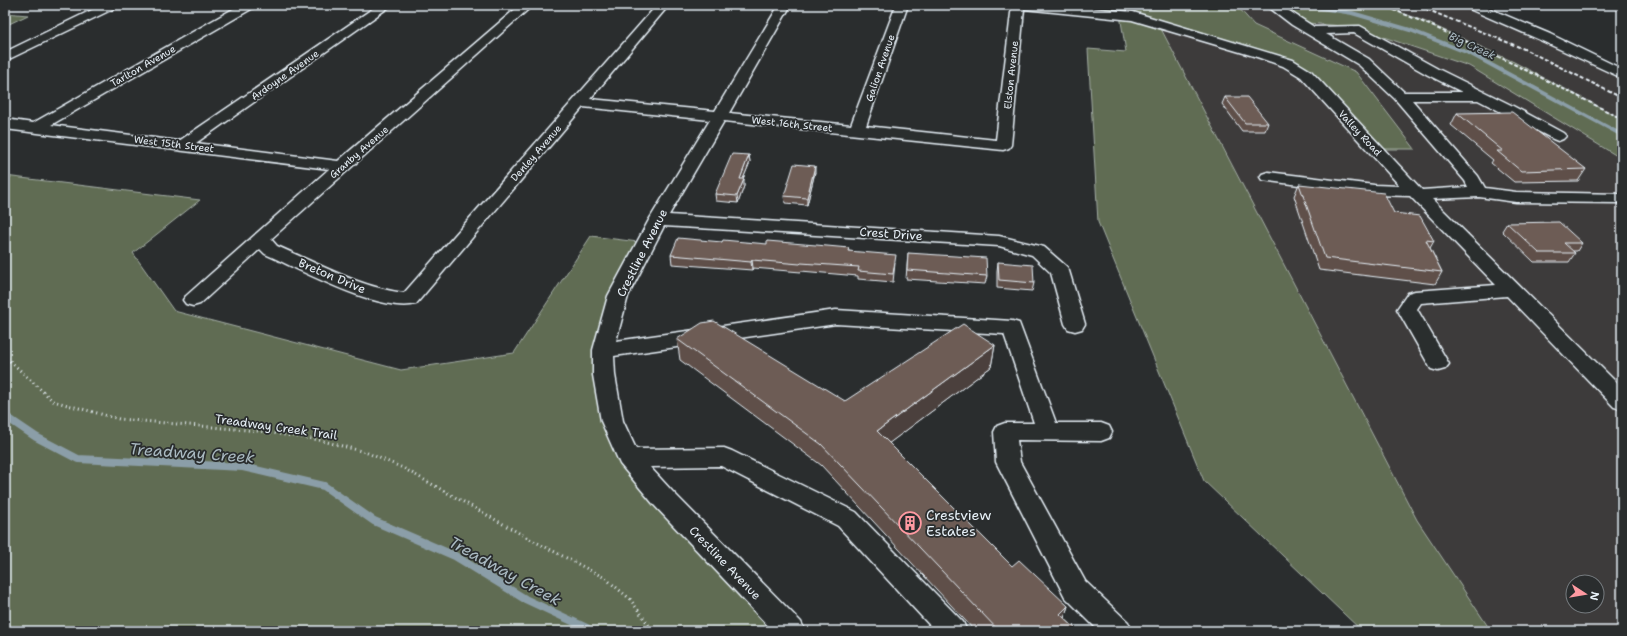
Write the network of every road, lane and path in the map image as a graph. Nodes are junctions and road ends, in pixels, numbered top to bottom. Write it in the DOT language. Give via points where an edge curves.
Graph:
graph roads {
  1 [pos="111,5"];
  2 [pos="249,5"];
  3 [pos="386,5"];
  4 [pos="527,5"];
  5 [pos="663,5"];
  6 [pos="785,5"];
  7 [pos="902,5"];
  8 [pos="1018,5"];
  9 [pos="1022,5"];
  10 [pos="1471,5"];
  11 [pos="1274,6"];
  12 [pos="1311,31"];
  13 [pos="5,57"];
  14 [pos="1622,74"];
  15 [pos="1400,96"];
  16 [pos="1480,96"];
  17 [pos="581,102"];
  18 [pos="718,116"];
  19 [pos="5,124"];
  20 [pos="37,127"];
  21 [pos="858,130"];
  22 [pos="1558,136"];
  23 [pos="183,145"];
  24 [pos="1004,145"];
  25 [pos="342,166"];
  26 [pos="1268,177"];
  27 [pos="1479,192"];
  28 [pos="1417,193"];
  29 [pos="1617,198"];
  30 [pos="658,220"];
  31 [pos="261,239"];
  32 [pos="1512,290"];
  33 [pos="193,300"];
  34 [pos="408,300"];
  35 [pos="1075,324"];
  36 [pos="602,350"];
  37 [pos="5,356"];
  38 [pos="1438,364"];
  39 [pos="1622,401"];
  40 [pos="1048,431"];
  41 [pos="1102,432"];
  42 [pos="628,458"];
  43 [pos="653,631"];
  44 [pos="791,631"];
  45 [pos="953,631"];
  46 [pos="1118,631"];
  1 -- 13 [label="street"];
  2 -- 20 [label="street, Tarlton Avenue"];
  3 -- 23 [label="street, Ardoyne Avenue"];
  4 -- 25 [label="street, Granby Avenue"];
  5 -- 17 [label="street, Denley Avenue"];
  6 -- 18 [label="street, Crestline Avenue"];
  7 -- 21 [label="street, Galion Avenue"];
  8 -- 24 [label="street, Elston Avenue"];
  9 -- 28 [label="street, Valley Road" via="1133,16 1288,63 1306,74"];
  10 -- 14 [label="street"];
  11 -- 12 [label="street"];
  12 -- 15 [label="street" via="1364,62"];
  12 -- 16 [label="street" via="1356,29"];
  15 -- 16 [label="street"];
  15 -- 27 [label="street" via="1472,179"];
  16 -- 22 [label="street"];
  17 -- 18 [label="street, West 16th Street"];
  17 -- 34 [label="street, Denley Avenue"];
  18 -- 21 [label="street, West 16th Street"];
  18 -- 30 [label="street, Crestline Avenue"];
  19 -- 20 [label="street, West 15th Street"];
  20 -- 23 [label="street, West 15th Street"];
  21 -- 24 [label="street, West 16th Street"];
  23 -- 25 [label="street, West 15th Street"];
  25 -- 31 [label="street, Granby Avenue"];
  26 -- 28 [label="street"];
  27 -- 28 [label="street"];
  27 -- 29 [label="street" via="1516,197"];
  28 -- 32 [label="street, Valley Road"];
  30 -- 35 [label="street, Crest Drive" via="999,241 1038,251 1060,271"];
  30 -- 36 [label="street, Crestline Avenue" via="618,296"];
  31 -- 33 [label="street, Granby Avenue"];
  31 -- 34 [label="street, Breton Drive" via="271,250 358,289"];
  32 -- 38 [label="street" via="1415,297 1407,309"];
  32 -- 39 [label="street, Valley Road"];
  36 -- 40 [label="street" via="836,317 1012,328"];
  36 -- 42 [label="street, Crestline Avenue" via="612,421"];
  37 -- 43 [label="path, Treadway Creek Trail" via="53,401 119,419 258,431 319,440 365,452 403,468 605,578 630,599"];
  40 -- 41 [label="street"];
  40 -- 46 [label="street" via="1005,432 1008,462 1075,589"];
  42 -- 44 [label="street, Crestline Avenue"];
  42 -- 45 [label="street" via="724,457 847,518"];
}
